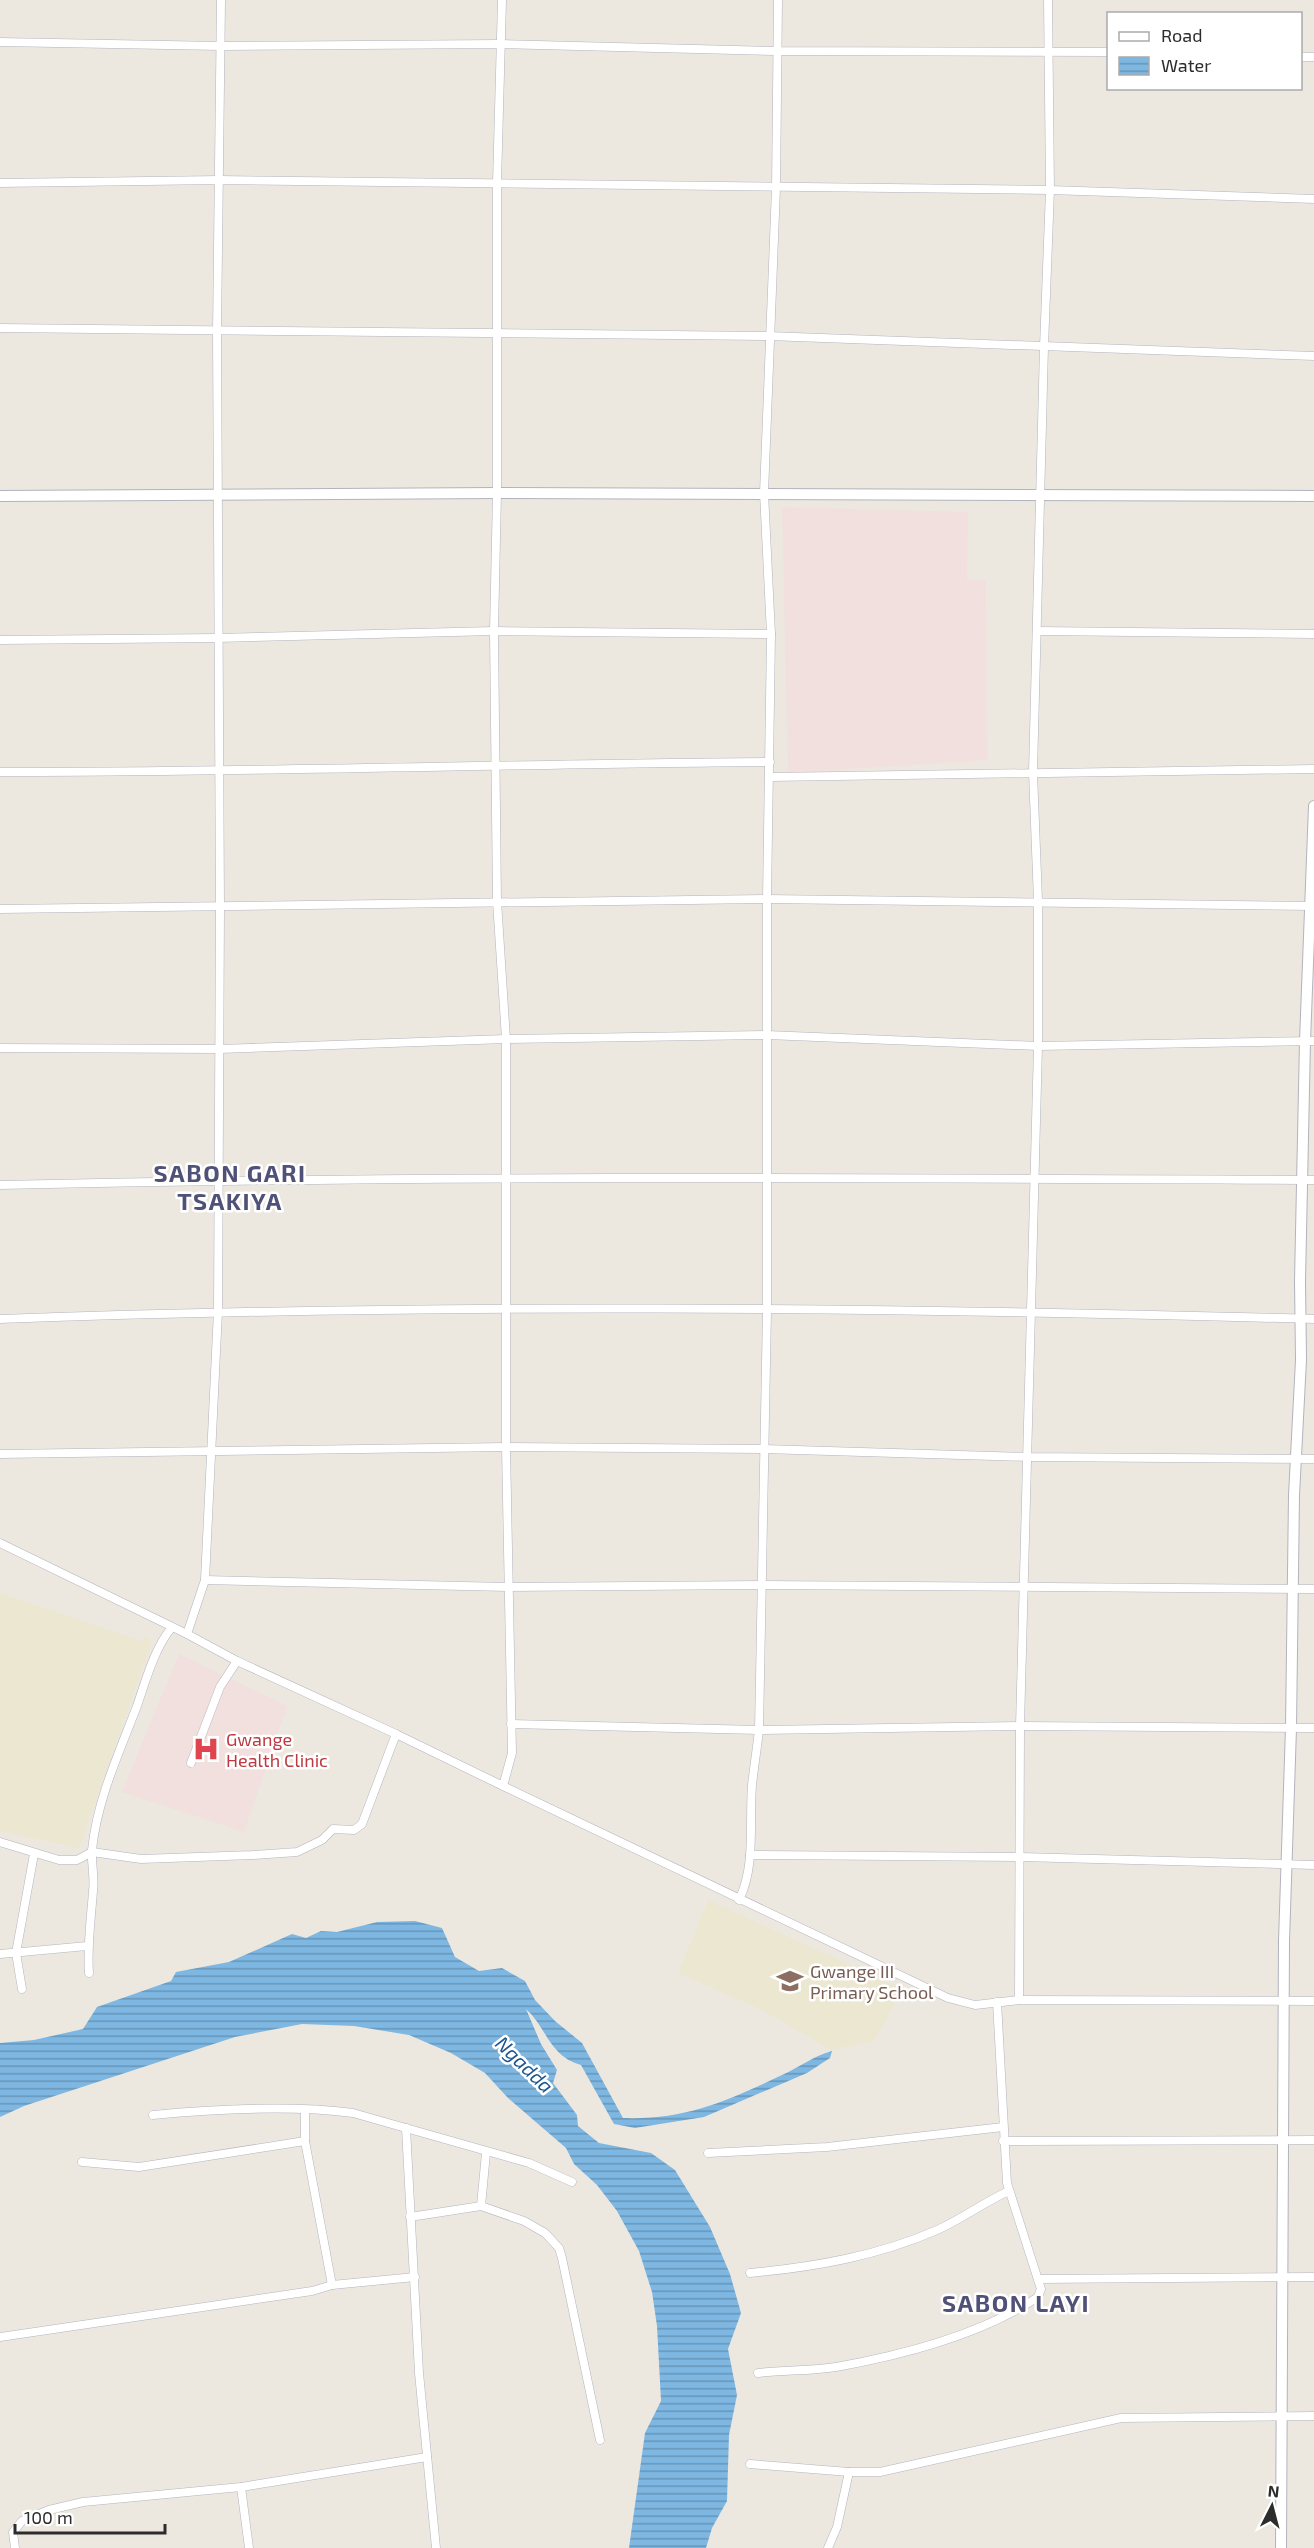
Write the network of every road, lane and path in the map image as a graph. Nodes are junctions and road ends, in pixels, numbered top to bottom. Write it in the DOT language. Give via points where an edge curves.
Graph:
graph roads {
  1 [pos="221,0"];
  2 [pos="502,0"];
  3 [pos="778,0"];
  4 [pos="1048,0"];
  5 [pos="0,42"];
  6 [pos="499,44"];
  7 [pos="221,46"];
  8 [pos="1047,50"];
  9 [pos="776,51"];
  10 [pos="1107,52"];
  11 [pos="219,180"];
  12 [pos="0,183"];
  13 [pos="497,183"];
  14 [pos="776,188"];
  15 [pos="1050,190"];
  16 [pos="1314,199"];
  17 [pos="0,328"];
  18 [pos="216,332"];
  19 [pos="498,333"];
  20 [pos="768,336"];
  21 [pos="1044,347"];
  22 [pos="1314,356"];
  23 [pos="497,493"];
  24 [pos="764,493"];
  25 [pos="218,495"];
  26 [pos="1040,495"];
  27 [pos="0,496"];
  28 [pos="1314,496"];
  29 [pos="494,631"];
  30 [pos="1036,631"];
  31 [pos="771,634"];
  32 [pos="1314,634"];
  33 [pos="218,638"];
  34 [pos="0,640"];
  35 [pos="770,762"];
  36 [pos="495,764"];
  37 [pos="1314,768"];
  38 [pos="0,772"];
  39 [pos="220,772"];
  40 [pos="1033,772"];
  41 [pos="770,777"];
  42 [pos="1314,806"];
  43 [pos="767,899"];
  44 [pos="497,901"];
  45 [pos="1038,901"];
  46 [pos="1312,906"];
  47 [pos="220,907"];
  48 [pos="0,909"];
  49 [pos="767,1035"];
  50 [pos="506,1039"];
  51 [pos="1309,1041"];
  52 [pos="1038,1046"];
  53 [pos="0,1048"];
  54 [pos="219,1049"];
  55 [pos="766,1177"];
  56 [pos="218,1180"];
  57 [pos="506,1180"];
  58 [pos="1034,1180"];
  59 [pos="1309,1180"];
  60 [pos="0,1185"];
  61 [pos="505,1310"];
  62 [pos="218,1311"];
  63 [pos="767,1311"];
  64 [pos="1031,1312"];
  65 [pos="0,1319"];
  66 [pos="1300,1319"];
  67 [pos="1314,1319"];
  68 [pos="506,1447"];
  69 [pos="763,1449"];
  70 [pos="211,1452"];
  71 [pos="0,1454"];
  72 [pos="1029,1457"];
  73 [pos="1295,1459"];
  74 [pos="1314,1459"];
  75 [pos="0,1543"];
  76 [pos="205,1580"];
  77 [pos="761,1586"];
  78 [pos="508,1587"];
  79 [pos="1024,1589"];
  80 [pos="1292,1589"];
  81 [pos="1314,1589"];
  82 [pos="172,1627"];
  83 [pos="187,1635"];
  84 [pos="237,1661"];
  85 [pos="511,1725"];
  86 [pos="1020,1726"];
  87 [pos="1291,1728"];
  88 [pos="1314,1728"];
  89 [pos="759,1730"];
  90 [pos="396,1734"];
  91 [pos="191,1763"];
  92 [pos="503,1786"];
  93 [pos="0,1842"];
  94 [pos="92,1852"];
  95 [pos="34,1854"];
  96 [pos="750,1855"];
  97 [pos="1021,1857"];
  98 [pos="1285,1865"];
  99 [pos="1314,1865"];
  100 [pos="739,1900"];
  101 [pos="87,1946"];
  102 [pos="16,1953"];
  103 [pos="0,1954"];
  104 [pos="89,1973"];
  105 [pos="22,1989"];
  106 [pos="1019,2000"];
  107 [pos="1284,2001"];
  108 [pos="1314,2001"];
  109 [pos="997,2002"];
  110 [pos="305,2110"];
  111 [pos="153,2115"];
  112 [pos="1003,2127"];
  113 [pos="406,2128"];
  114 [pos="1003,2140"];
  115 [pos="1284,2140"];
  116 [pos="1314,2140"];
  117 [pos="305,2141"];
  118 [pos="486,2152"];
  119 [pos="708,2152"];
  120 [pos="82,2162"];
  121 [pos="572,2182"];
  122 [pos="1009,2191"];
  123 [pos="481,2206"];
  124 [pos="410,2217"];
  125 [pos="750,2273"];
  126 [pos="415,2277"];
  127 [pos="1283,2277"];
  128 [pos="1314,2277"];
  129 [pos="1038,2279"];
  130 [pos="332,2285"];
  131 [pos="0,2337"];
  132 [pos="758,2373"];
  133 [pos="1281,2416"];
  134 [pos="1314,2416"];
  135 [pos="600,2440"];
  136 [pos="427,2457"];
  137 [pos="750,2464"];
  138 [pos="849,2472"];
  139 [pos="241,2487"];
  140 [pos="15,2548"];
  141 [pos="249,2548"];
  142 [pos="436,2548"];
  143 [pos="828,2548"];
  144 [pos="1281,2548"];
  1 -- 7 [label="street"];
  2 -- 6 [label="street"];
  3 -- 9 [label="street"];
  4 -- 8 [label="street"];
  5 -- 7 [label="street"];
  6 -- 7 [label="street"];
  6 -- 9 [label="street"];
  6 -- 13 [label="street"];
  7 -- 11 [label="street"];
  8 -- 9 [label="street"];
  8 -- 10 [label="street"];
  8 -- 15 [label="street"];
  9 -- 14 [label="street"];
  11 -- 12 [label="street"];
  11 -- 13 [label="street"];
  11 -- 18 [label="street"];
  13 -- 14 [label="street"];
  13 -- 19 [label="street"];
  14 -- 15 [label="street"];
  14 -- 20 [label="street"];
  15 -- 16 [label="street"];
  15 -- 21 [label="street"];
  17 -- 18 [label="street"];
  18 -- 19 [label="street"];
  18 -- 25 [label="street"];
  19 -- 20 [label="street"];
  19 -- 23 [label="street"];
  20 -- 21 [label="street"];
  20 -- 24 [label="street"];
  21 -- 22 [label="street"];
  21 -- 26 [label="street"];
  23 -- 24 [label="main road"];
  23 -- 25 [label="main road"];
  23 -- 29 [label="street"];
  24 -- 26 [label="main road"];
  24 -- 31 [label="street"];
  25 -- 27 [label="main road"];
  25 -- 33 [label="street"];
  26 -- 28 [label="main road"];
  26 -- 30 [label="street"];
  29 -- 31 [label="street"];
  29 -- 33 [label="street"];
  29 -- 36 [label="street"];
  30 -- 32 [label="street"];
  30 -- 40 [label="street"];
  31 -- 35 [label="street"];
  33 -- 34 [label="street"];
  33 -- 39 [label="street"];
  35 -- 36 [label="street"];
  35 -- 41 [label="street"];
  36 -- 39 [label="street"];
  36 -- 44 [label="street"];
  37 -- 40 [label="street"];
  38 -- 39 [label="street"];
  39 -- 47 [label="street"];
  40 -- 41 [label="street"];
  40 -- 45 [label="street"];
  41 -- 43 [label="street"];
  42 -- 46 [label="main road"];
  43 -- 44 [label="street"];
  43 -- 45 [label="street"];
  43 -- 49 [label="street"];
  44 -- 47 [label="street"];
  44 -- 50 [label="street"];
  45 -- 46 [label="street"];
  45 -- 52 [label="street"];
  46 -- 51 [label="main road"];
  47 -- 48 [label="street"];
  47 -- 54 [label="street"];
  49 -- 50 [label="street"];
  49 -- 52 [label="street"];
  49 -- 55 [label="street"];
  50 -- 54 [label="street"];
  50 -- 57 [label="street"];
  51 -- 52 [label="street"];
  51 -- 59 [label="main road"];
  52 -- 58 [label="street"];
  53 -- 54 [label="street"];
  54 -- 56 [label="street"];
  55 -- 57 [label="street"];
  55 -- 58 [label="street"];
  55 -- 63 [label="street"];
  56 -- 57 [label="street"];
  56 -- 60 [label="street"];
  56 -- 62 [label="street"];
  57 -- 61 [label="street"];
  58 -- 59 [label="street"];
  58 -- 64 [label="street"];
  59 -- 66 [label="main road"];
  61 -- 62 [label="street"];
  61 -- 63 [label="street"];
  61 -- 68 [label="street"];
  62 -- 65 [label="street"];
  62 -- 70 [label="street"];
  63 -- 64 [label="street"];
  63 -- 69 [label="street"];
  64 -- 66 [label="street"];
  64 -- 72 [label="street"];
  66 -- 67 [label="street"];
  66 -- 73 [label="main road"];
  68 -- 69 [label="street"];
  68 -- 70 [label="street"];
  68 -- 78 [label="street"];
  69 -- 72 [label="street"];
  69 -- 77 [label="street"];
  70 -- 71 [label="street"];
  70 -- 76 [label="street"];
  72 -- 73 [label="street"];
  72 -- 79 [label="street"];
  73 -- 74 [label="street"];
  73 -- 80 [label="main road"];
  75 -- 82 [label="street"];
  76 -- 78 [label="street"];
  76 -- 83 [label="street"];
  77 -- 78 [label="street"];
  77 -- 79 [label="street"];
  77 -- 89 [label="street"];
  78 -- 85 [label="street"];
  79 -- 80 [label="street"];
  79 -- 86 [label="street"];
  80 -- 81 [label="street"];
  80 -- 87 [label="main road"];
  82 -- 83 [label="street"];
  82 -- 94 [label="street" via="155,1656 107,1784"];
  83 -- 84 [label="street"];
  84 -- 90 [label="street"];
  84 -- 91 [label="street" via="220,1687"];
  85 -- 89 [label="street"];
  85 -- 92 [label="street" via="512,1753"];
  86 -- 87 [label="street"];
  86 -- 89 [label="street"];
  86 -- 97 [label="street"];
  87 -- 88 [label="street"];
  87 -- 98 [label="main road"];
  89 -- 96 [label="street"];
  90 -- 92 [label="street"];
  90 -- 94 [label="street" via="362,1824 354,1830 333,1829 307,1849 141,1859"];
  92 -- 100 [label="street"];
  93 -- 95 [label="street"];
  94 -- 95 [label="street" via="77,1860"];
  94 -- 101 [label="street" via="95,1877"];
  95 -- 102 [label="street"];
  96 -- 97 [label="street"];
  96 -- 100 [label="street" via="746,1887"];
  97 -- 98 [label="street"];
  97 -- 106 [label="street"];
  98 -- 99 [label="street"];
  98 -- 107 [label="main road"];
  100 -- 109 [label="street" via="948,1998 975,2005"];
  101 -- 102 [label="street"];
  101 -- 104 [label="street"];
  102 -- 103 [label="street"];
  102 -- 105 [label="street"];
  106 -- 107 [label="street"];
  106 -- 109 [label="street"];
  107 -- 108 [label="street"];
  107 -- 115 [label="main road"];
  109 -- 112 [label="street"];
  110 -- 111 [label="street"];
  110 -- 113 [label="street" via="353,2113"];
  110 -- 117 [label="street"];
  112 -- 114 [label="street"];
  112 -- 119 [label="street" via="827,2146"];
  113 -- 118 [label="street"];
  113 -- 124 [label="street"];
  114 -- 115 [label="street"];
  114 -- 122 [label="street"];
  115 -- 116 [label="street"];
  115 -- 127 [label="main road"];
  117 -- 120 [label="street" via="139,2167"];
  117 -- 130 [label="street"];
  118 -- 121 [label="street" via="529,2163"];
  118 -- 123 [label="street"];
  122 -- 125 [label="street" via="902,2245 835,2262"];
  122 -- 129 [label="street"];
  123 -- 124 [label="street"];
  123 -- 135 [label="street" via="524,2221 553,2239 559,2248"];
  124 -- 126 [label="street"];
  126 -- 130 [label="street"];
  126 -- 136 [label="street"];
  127 -- 128 [label="street"];
  127 -- 129 [label="street"];
  127 -- 133 [label="main road"];
  129 -- 132 [label="street" via="1038,2297 982,2328 835,2367"];
  130 -- 131 [label="street"];
  133 -- 134 [label="street"];
  133 -- 138 [label="street" via="1121,2418 880,2472"];
  133 -- 144 [label="main road"];
  136 -- 139 [label="street"];
  136 -- 142 [label="street"];
  137 -- 138 [label="street"];
  138 -- 143 [label="street" via="837,2527"];
  139 -- 140 [label="street" via="83,2502 49,2510 22,2522 13,2532"];
  139 -- 141 [label="street"];
}
